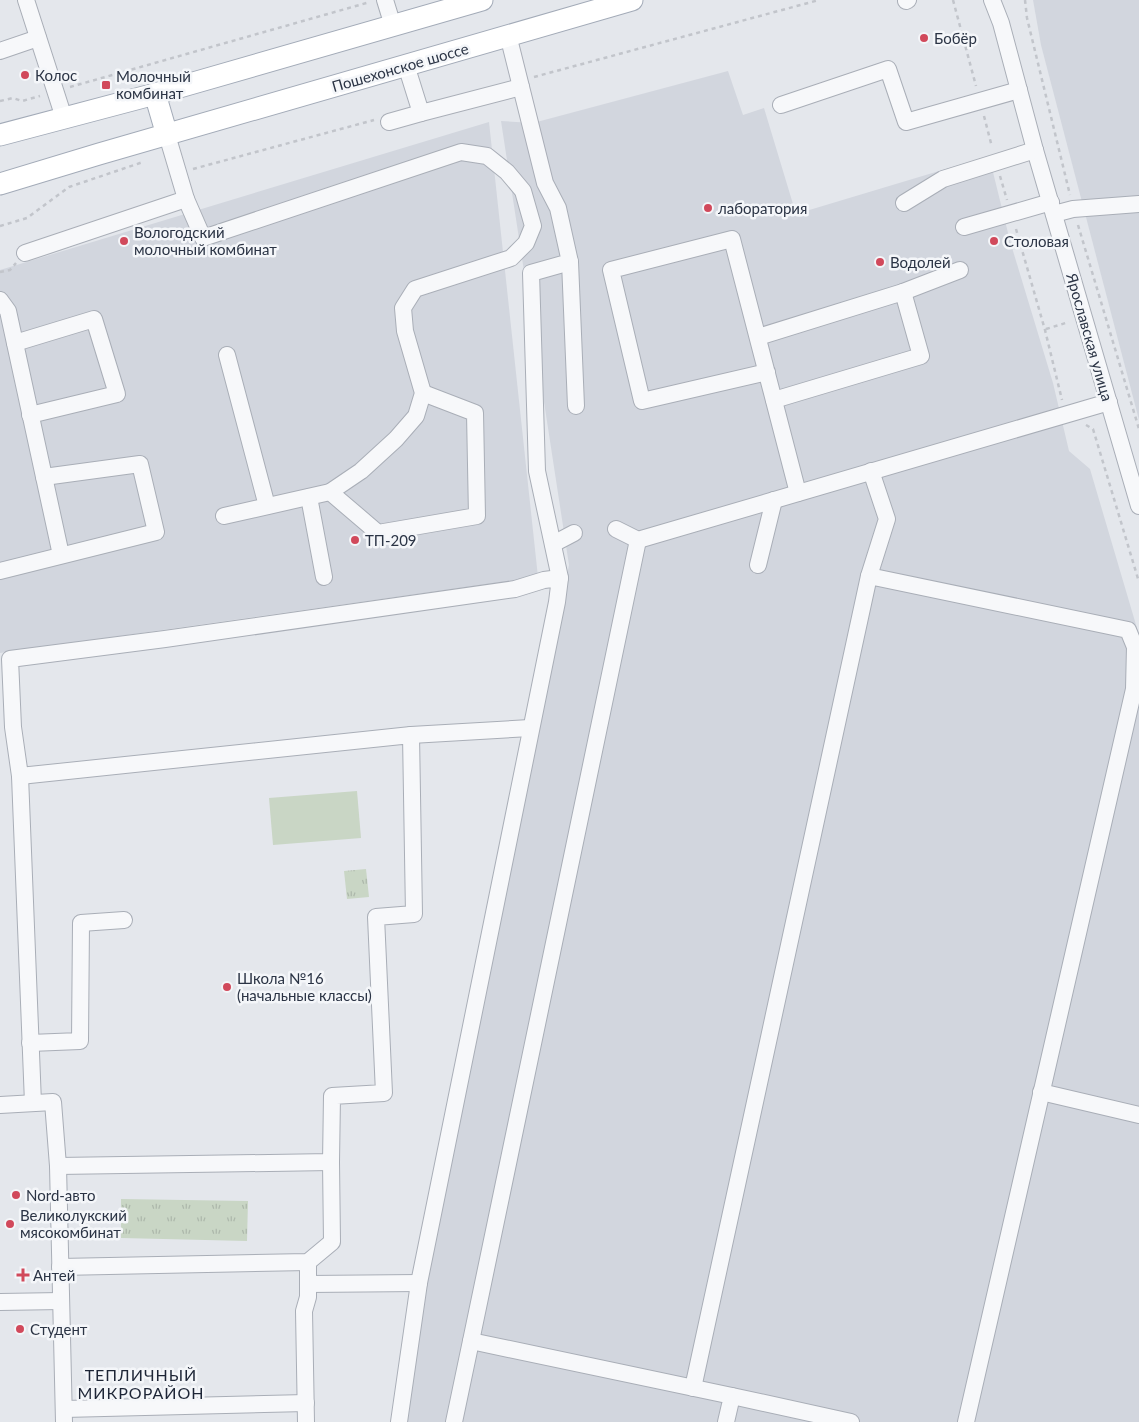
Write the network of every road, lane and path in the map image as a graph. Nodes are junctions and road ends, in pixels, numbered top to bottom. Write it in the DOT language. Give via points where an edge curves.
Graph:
graph roads {
  1 [pos="26,0"];
  2 [pos="376,0"];
  3 [pos="385,0"];
  4 [pos="632,0"];
  5 [pos="953,0"];
  6 [pos="992,0"];
  7 [pos="1001,0"];
  8 [pos="478,1"];
  9 [pos="1001,23"];
  10 [pos="393,26"];
  11 [pos="508,35"];
  12 [pos="38,38"];
  13 [pos="0,51"];
  14 [pos="406,65"];
  15 [pos="521,87"];
  16 [pos="1019,90"];
  17 [pos="55,92"];
  18 [pos="155,94"];
  19 [pos="0,101"];
  20 [pos="980,101"];
  21 [pos="781,105"];
  22 [pos="421,113"];
  23 [pos="64,118"];
  24 [pos="389,122"];
  25 [pos="0,135"];
  26 [pos="167,135"];
  27 [pos="1035,150"];
  28 [pos="143,162"];
  29 [pos="996,162"];
  30 [pos="0,184"];
  31 [pos="186,199"];
  32 [pos="904,203"];
  33 [pos="1139,204"];
  34 [pos="1053,208"];
  35 [pos="1011,214"];
  36 [pos="0,226"];
  37 [pos="964,228"];
  38 [pos="26,253"];
  39 [pos="570,262"];
  40 [pos="960,270"];
  41 [pos="903,292"];
  42 [pos="0,300"];
  43 [pos="758,337"];
  44 [pos="15,343"];
  45 [pos="227,355"];
  46 [pos="767,372"];
  47 [pos="423,393"];
  48 [pos="774,400"];
  49 [pos="1109,402"];
  50 [pos="576,406"];
  51 [pos="1067,414"];
  52 [pos="30,415"];
  53 [pos="871,471"];
  54 [pos="44,477"];
  55 [pos="330,492"];
  56 [pos="798,492"];
  57 [pos="309,497"];
  58 [pos="774,500"];
  59 [pos="267,506"];
  60 [pos="1139,506"];
  61 [pos="224,516"];
  62 [pos="616,529"];
  63 [pos="574,533"];
  64 [pos="638,540"];
  65 [pos="553,544"];
  66 [pos="61,555"];
  67 [pos="758,566"];
  68 [pos="0,571"];
  69 [pos="869,576"];
  70 [pos="324,578"];
  71 [pos="560,578"];
  72 [pos="1139,582"];
  73 [pos="6,727"];
  74 [pos="530,728"];
  75 [pos="411,735"];
  76 [pos="20,776"];
  77 [pos="124,920"];
  78 [pos="30,1043"];
  79 [pos="1042,1092"];
  80 [pos="32,1103"];
  81 [pos="0,1105"];
  82 [pos="1139,1114"];
  83 [pos="331,1162"];
  84 [pos="58,1166"];
  85 [pos="308,1262"];
  86 [pos="60,1267"];
  87 [pos="419,1283"];
  88 [pos="308,1284"];
  89 [pos="61,1301"];
  90 [pos="0,1302"];
  91 [pos="471,1341"];
  92 [pos="693,1388"];
  93 [pos="732,1396"];
  94 [pos="306,1403"];
  95 [pos="64,1416"];
  96 [pos="306,1422"];
  97 [pos="399,1422"];
  98 [pos="454,1422"];
  99 [pos="726,1422"];
  100 [pos="851,1422"];
  101 [pos="966,1422"];
  1 -- 12 [label="street"];
  2 -- 17 [label="path"];
  3 -- 10 [label="street"];
  4 -- 11 [label="main road, Пошехонское шоссе"];
  5 -- 20 [label="path"];
  6 -- 9 [label="street, Ярославская улица"];
  7 -- 9 [label="street, Ярославская улица"];
  8 -- 10 [label="main road"];
  9 -- 16 [label="street, Ярославская улица"];
  10 -- 18 [label="main road"];
  11 -- 14 [label="main road, Пошехонское шоссе"];
  11 -- 15 [label="street"];
  12 -- 13 [label="street"];
  12 -- 17 [label="street"];
  14 -- 22 [label="street"];
  14 -- 26 [label="main road, Пошехонское шоссе"];
  15 -- 22 [label="street"];
  15 -- 39 [label="street" via="545,183 558,208"];
  16 -- 20 [label="street"];
  16 -- 27 [label="street, Ярославская улица"];
  17 -- 19 [label="path" via="22,101 13,98"];
  17 -- 23 [label="street"];
  18 -- 23 [label="main road"];
  18 -- 26 [label="main road"];
  20 -- 21 [label="street" via="906,122 888,69"];
  20 -- 29 [label="path"];
  22 -- 24 [label="street"];
  23 -- 25 [label="main road"];
  26 -- 30 [label="main road, Пошехонское шоссе"];
  26 -- 31 [label="street"];
  27 -- 29 [label="street"];
  27 -- 34 [label="street, Ярославская улица"];
  28 -- 36 [label="path" via="69,187 27,218"];
  29 -- 32 [label="street" via="943,179"];
  29 -- 35 [label="path"];
  31 -- 38 [label="street"];
  31 -- 47 [label="street" via="203,238 461,152 487,156 507,172 523,191 533,226 526,243 511,258 415,289 403,308 405,331"];
  33 -- 34 [label="street"];
  34 -- 35 [label="street"];
  34 -- 49 [label="street, Ярославская улица"];
  35 -- 37 [label="street"];
  35 -- 51 [label="path"];
  39 -- 50 [label="street"];
  39 -- 65 [label="street" via="531,273 537,472"];
  40 -- 41 [label="street"];
  41 -- 43 [label="street"];
  41 -- 48 [label="street" via="921,356"];
  42 -- 44 [label="street" via="8,311"];
  43 -- 46 [label="street"];
  43 -- 46 [label="street" via="732,239 611,270 642,401"];
  44 -- 52 [label="street"];
  44 -- 52 [label="street" via="94,319 117,394"];
  45 -- 59 [label="street"];
  46 -- 48 [label="street"];
  47 -- 55 [label="street" via="416,416 396,439 361,471"];
  47 -- 55 [label="street" via="476,414 477,516 378,533"];
  48 -- 56 [label="street"];
  49 -- 51 [label="street"];
  49 -- 60 [label="street, Ярославская улица"];
  51 -- 53 [label="street"];
  51 -- 72 [label="path" via="1072,420 1093,429"];
  52 -- 54 [label="street"];
  53 -- 56 [label="street"];
  53 -- 69 [label="street" via="887,519"];
  54 -- 66 [label="street"];
  54 -- 66 [label="street" via="140,464 156,532"];
  55 -- 57 [label="street"];
  56 -- 58 [label="street"];
  57 -- 59 [label="street"];
  57 -- 70 [label="street"];
  58 -- 64 [label="street"];
  58 -- 67 [label="street"];
  59 -- 61 [label="street"];
  62 -- 64 [label="street"];
  63 -- 65 [label="street"];
  64 -- 91 [label="street"];
  65 -- 71 [label="street"];
  66 -- 68 [label="street"];
  69 -- 79 [label="street" via="1128,630 1135,648 1134,689"];
  69 -- 92 [label="street"];
  71 -- 73 [label="street" via="515,589 10,660"];
  71 -- 74 [label="street"];
  73 -- 76 [label="street"];
  74 -- 75 [label="street"];
  74 -- 87 [label="street"];
  75 -- 76 [label="street"];
  75 -- 83 [label="street" via="414,914 376,917 384,1094 332,1096"];
  76 -- 78 [label="street"];
  77 -- 78 [label="street" via="80,923 80,1041"];
  78 -- 80 [label="street"];
  79 -- 82 [label="street"];
  79 -- 101 [label="street"];
  80 -- 81 [label="street"];
  80 -- 84 [label="street" via="54,1102"];
  83 -- 84 [label="street"];
  83 -- 85 [label="street" via="332,1242"];
  84 -- 86 [label="street"];
  85 -- 86 [label="street"];
  85 -- 88 [label="street"];
  86 -- 89 [label="street"];
  87 -- 88 [label="street"];
  87 -- 97 [label="street"];
  88 -- 94 [label="street" via="304,1311"];
  89 -- 90 [label="street"];
  89 -- 95 [label="street"];
  91 -- 92 [label="street"];
  91 -- 98 [label="street"];
  92 -- 93 [label="street"];
  93 -- 99 [label="street"];
  93 -- 100 [label="street"];
  94 -- 95 [label="street"];
  94 -- 96 [label="street"];
}
